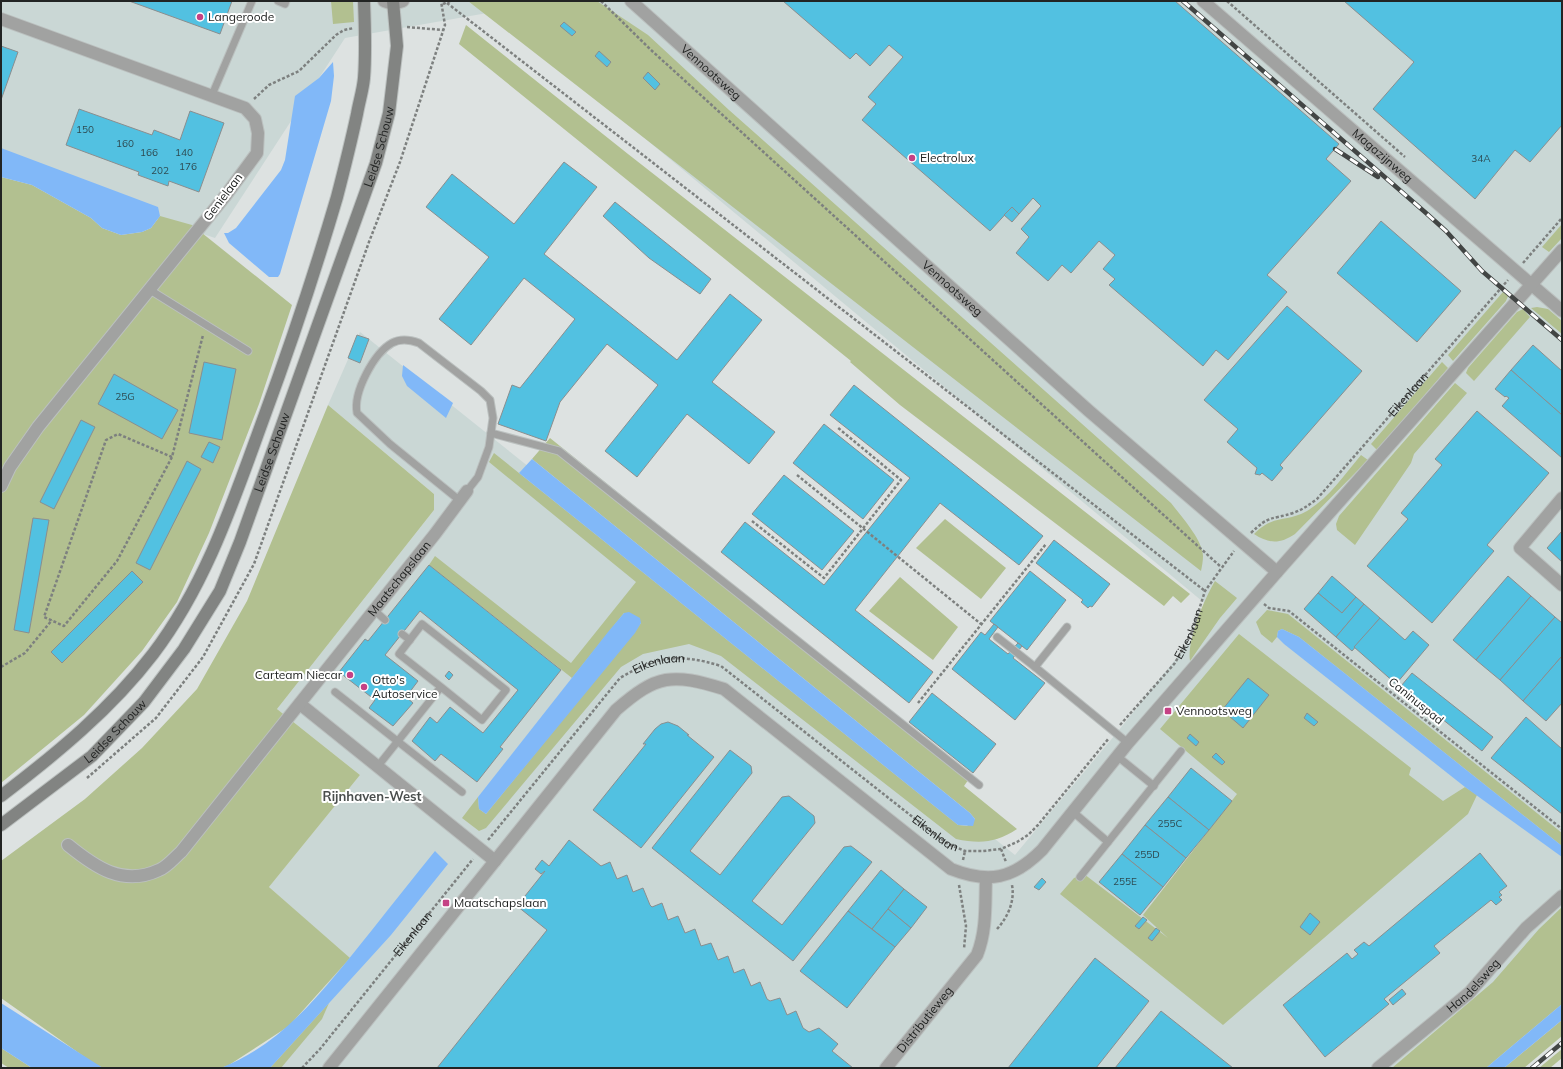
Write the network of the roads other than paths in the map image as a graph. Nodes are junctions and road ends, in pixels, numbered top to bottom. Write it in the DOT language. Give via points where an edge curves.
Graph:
graph roads {
  1 [pos="252,1"];
  2 [pos="278,1"];
  3 [pos="286,1"];
  4 [pos="364,1"];
  5 [pos="632,1"];
  6 [pos="1203,1"];
  7 [pos="393,2"];
  8 [pos="1,19"];
  9 [pos="212,95"];
  10 [pos="1562,250"];
  11 [pos="1532,284"];
  12 [pos="150,290"];
  13 [pos="1562,311"];
  14 [pos="248,351"];
  15 [pos="491,432"];
  16 [pos="1,486"];
  17 [pos="463,495"];
  18 [pos="1562,498"];
  19 [pos="1277,572"];
  20 [pos="1562,585"];
  21 [pos="374,610"];
  22 [pos="385,620"];
  23 [pos="1067,627"];
  24 [pos="402,634"];
  25 [pos="997,637"];
  26 [pos="410,640"];
  27 [pos="1035,667"];
  28 [pos="440,687"];
  29 [pos="335,692"];
  30 [pos="300,704"];
  31 [pos="397,742"];
  32 [pos="1128,743"];
  33 [pos="1181,751"];
  34 [pos="1117,756"];
  35 [pos="378,766"];
  36 [pos="979,785"];
  37 [pos="1154,786"];
  38 [pos="462,792"];
  39 [pos="1,796"];
  40 [pos="1072,811"];
  41 [pos="1,825"];
  42 [pos="1108,842"];
  43 [pos="68,845"];
  44 [pos="495,861"];
  45 [pos="1080,876"];
  46 [pos="986,878"];
  47 [pos="1562,896"];
  48 [pos="328,1068"];
  49 [pos="886,1068"];
  50 [pos="1378,1068"];
  1 -- 9 [label="lane"];
  2 -- 3 [label="lane" via="285,4"];
  4 -- 39 [label="street, Leidse Schouw" via="364,79 347,161 292,343 224,525 202,575 182,612 153,655 124,687 94,719 46,762"];
  5 -- 19 [label="street, Vennootsweg" via="1083,406"];
  6 -- 11 [label="street, Magazijnweg"];
  7 -- 41 [label="street, Leidse Schouw" via="397,46 389,113 376,163 240,542 220,591 184,649 144,702 92,756"];
  8 -- 9 [label="street"];
  9 -- 12 [label="street, Genielaan" via="245,108 255,119 258,133 257,153"];
  10 -- 11 [label="street, Eikenlaan"];
  11 -- 13 [label="street, Magazijnweg"];
  11 -- 19 [label="street, Eikenlaan"];
  12 -- 14 [label="lane"];
  12 -- 16 [label="street, Genielaan" via="38,428 10,467"];
  15 -- 17 [label="lane" via="478,477"];
  15 -- 17 [label="lane" via="493,418 490,400 419,343 409,339 393,342 382,352 364,379 356,407 357,413 390,444"];
  15 -- 36 [label="lane" via="559,451"];
  17 -- 21 [label="street, Maatschapslaan" via="456,508"];
  18 -- 20 [label="street" via="1520,548"];
  19 -- 32 [label="street, Eikenlaan"];
  21 -- 22 [label="lane"];
  21 -- 30 [label="street, Maatschapslaan"];
  23 -- 27 [label="lane"];
  24 -- 26 [label="lane"];
  25 -- 27 [label="lane"];
  26 -- 28 [label="lane" via="399,654"];
  26 -- 28 [label="lane" via="422,624 506,690 482,720"];
  27 -- 32 [label="lane"];
  28 -- 31 [label="lane"];
  29 -- 31 [label="lane"];
  30 -- 35 [label="street"];
  30 -- 43 [label="street, Maatschapslaan" via="181,852 160,870 135,877 112,874 89,862"];
  31 -- 35 [label="lane"];
  31 -- 38 [label="lane"];
  32 -- 34 [label="street, Eikenlaan"];
  33 -- 37 [label="lane"];
  34 -- 37 [label="lane"];
  34 -- 40 [label="street, Eikenlaan"];
  35 -- 44 [label="street"];
  37 -- 42 [label="lane"];
  40 -- 42 [label="lane"];
  40 -- 46 [label="street, Eikenlaan" via="1042,850 1027,864 1009,873"];
  42 -- 45 [label="lane"];
  44 -- 46 [label="street, Eikenlaan" via="616,710 635,692 651,683 672,678 698,681 724,689 951,869 974,877"];
  44 -- 48 [label="street, Eikenlaan"];
  46 -- 49 [label="street, Distributieweg" via="982,941 976,955"];
  47 -- 50 [label="street, Handelsweg" via="1526,928 1469,993"];
}
